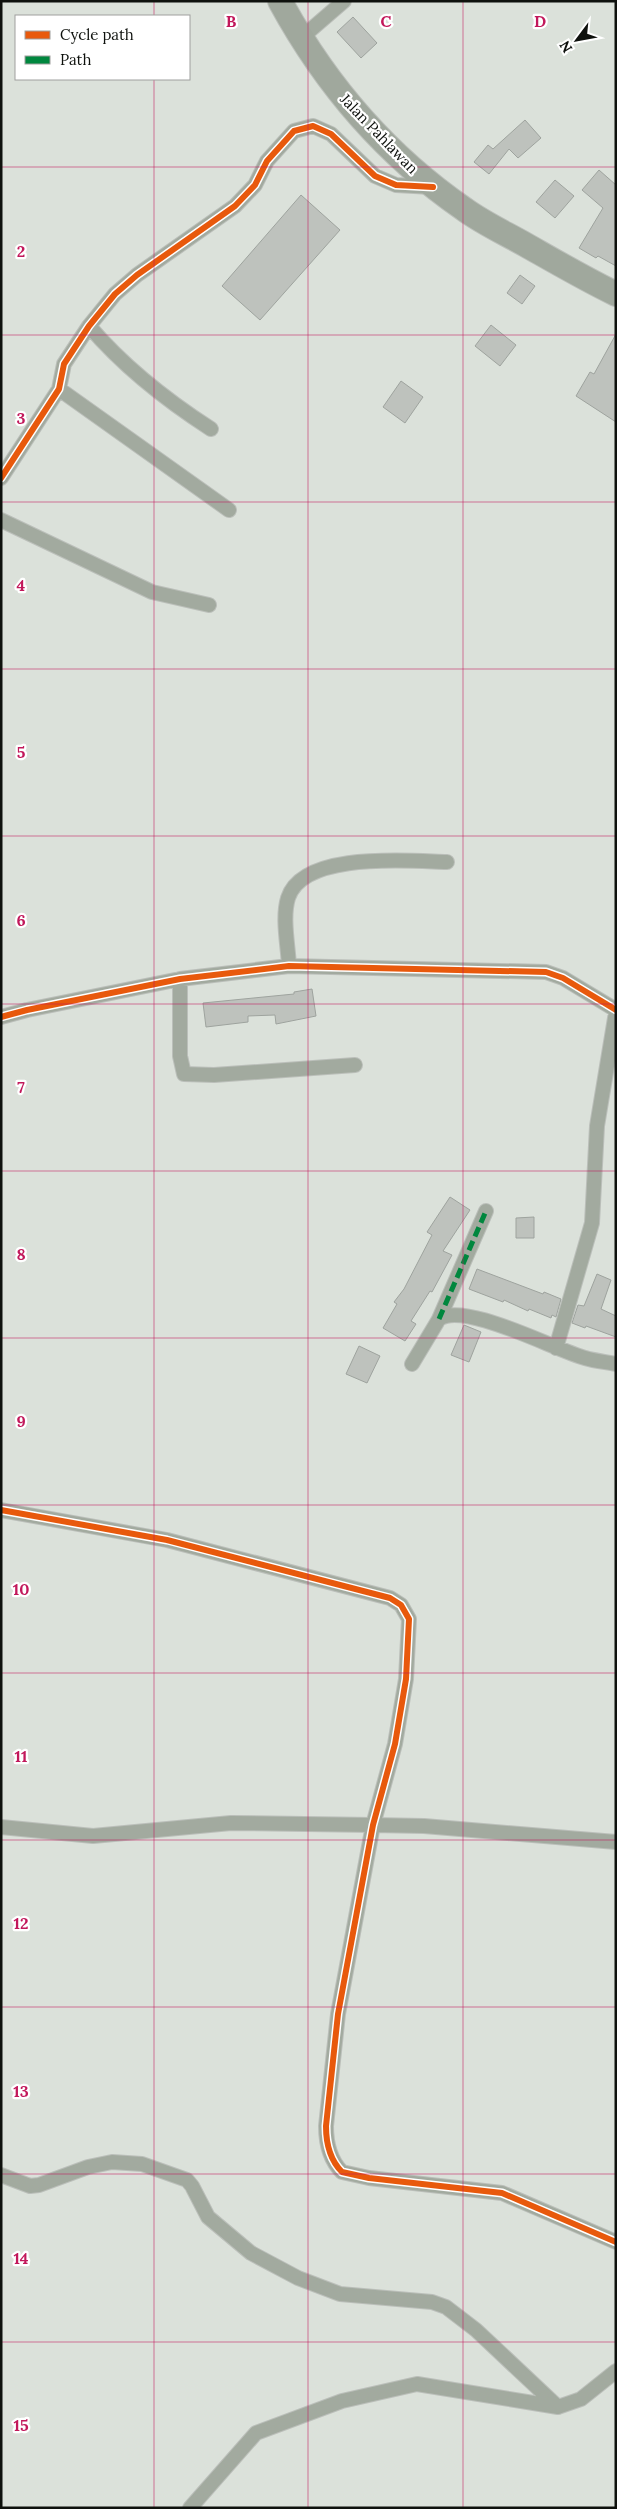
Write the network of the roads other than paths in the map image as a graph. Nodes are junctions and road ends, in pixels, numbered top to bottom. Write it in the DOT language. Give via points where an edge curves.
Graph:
graph roads {
  1 [pos="280,1"];
  2 [pos="344,1"];
  3 [pos="300,39"];
  4 [pos="433,187"];
  5 [pos="616,294"];
  6 [pos="89,326"];
  7 [pos="58,389"];
  8 [pos="211,429"];
  9 [pos="1,478"];
  10 [pos="228,510"];
  11 [pos="1,520"];
  12 [pos="209,605"];
  13 [pos="447,862"];
  14 [pos="289,966"];
  15 [pos="180,979"];
  16 [pos="616,1011"];
  17 [pos="1,1017"];
  18 [pos="355,1065"];
  19 [pos="486,1211"];
  20 [pos="439,1320"];
  21 [pos="556,1348"];
  22 [pos="412,1364"];
  23 [pos="616,1364"];
  24 [pos="1,1510"];
  25 [pos="374,1825"];
  26 [pos="1,1827"];
  27 [pos="616,1842"];
  28 [pos="1,2175"];
  29 [pos="616,2242"];
  30 [pos="616,2372"];
  31 [pos="558,2407"];
  32 [pos="190,2508"];
  1 -- 3 [label="highway, Jalan Pahlawan"];
  2 -- 3 [label="street"];
  3 -- 4 [label="highway, Jalan Pahlawan" via="339,94 365,123"];
  4 -- 5 [label="highway, Jalan Pahlawan" via="466,211"];
  4 -- 6 [label="street" via="396,185 375,176 331,134 313,126 294,131 267,161 254,185 235,206 137,275 115,294"];
  6 -- 7 [label="street" via="64,364"];
  6 -- 8 [label="street" via="110,351 165,398"];
  7 -- 9 [label="street"];
  7 -- 10 [label="street"];
  11 -- 12 [label="street" via="152,592"];
  13 -- 14 [label="street" via="359,861 324,867 309,875 288,896"];
  14 -- 15 [label="street"];
  14 -- 16 [label="street" via="546,972 562,978"];
  15 -- 17 [label="street"];
  15 -- 18 [label="street" via="180,1056 184,1074 214,1076"];
  16 -- 21 [label="street" via="597,1126 592,1223"];
  19 -- 20 [label="street"];
  20 -- 21 [label="street" via="445,1316 484,1319"];
  20 -- 22 [label="street"];
  21 -- 23 [label="street"];
  24 -- 25 [label="street" via="167,1540 390,1598 401,1605 409,1619 406,1679 396,1744"];
  25 -- 26 [label="street" via="231,1823 93,1836"];
  25 -- 27 [label="street" via="424,1826"];
  25 -- 29 [label="street" via="338,2014 326,2137 337,2167 342,2172 368,2178 502,2193"];
  28 -- 31 [label="street" via="30,2186 39,2185 112,2162 142,2164 184,2179 192,2186 208,2217 251,2253 298,2278 340,2294 432,2302 446,2307 476,2330"];
  30 -- 31 [label="street" via="581,2399"];
  31 -- 32 [label="street" via="417,2384 342,2401 256,2433"];
}
